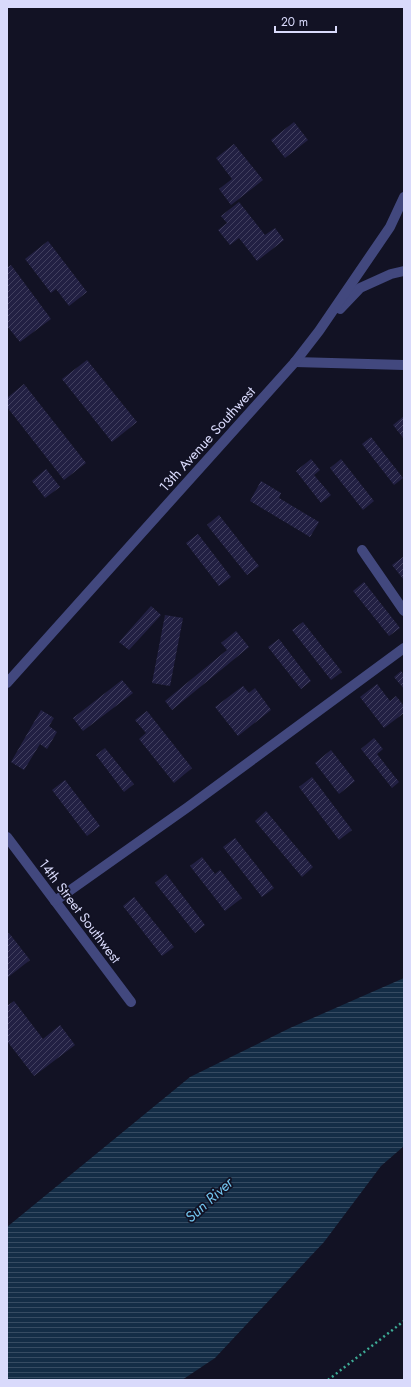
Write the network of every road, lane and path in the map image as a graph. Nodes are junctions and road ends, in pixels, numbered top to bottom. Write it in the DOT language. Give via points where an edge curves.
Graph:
graph roads {
  1 [pos="404,197"];
  2 [pos="404,271"];
  3 [pos="318,331"];
  4 [pos="296,362"];
  5 [pos="404,365"];
  6 [pos="362,550"];
  7 [pos="404,611"];
  8 [pos="404,648"];
  9 [pos="7,683"];
  10 [pos="7,837"];
  11 [pos="55,901"];
  12 [pos="131,1002"];
  13 [pos="404,1321"];
  14 [pos="328,1380"];
  1 -- 3 [label="street, 13th Avenue Southwest" via="390,227"];
  2 -- 3 [label="street" via="360,288"];
  3 -- 4 [label="street, 13th Avenue Southwest"];
  4 -- 5 [label="street"];
  4 -- 9 [label="street, 13th Avenue Southwest"];
  6 -- 7 [label="street"];
  8 -- 11 [label="street"];
  10 -- 11 [label="street, 14th Street Southwest"];
  11 -- 12 [label="street, 14th Street Southwest"];
  13 -- 14 [label="path"];
}
